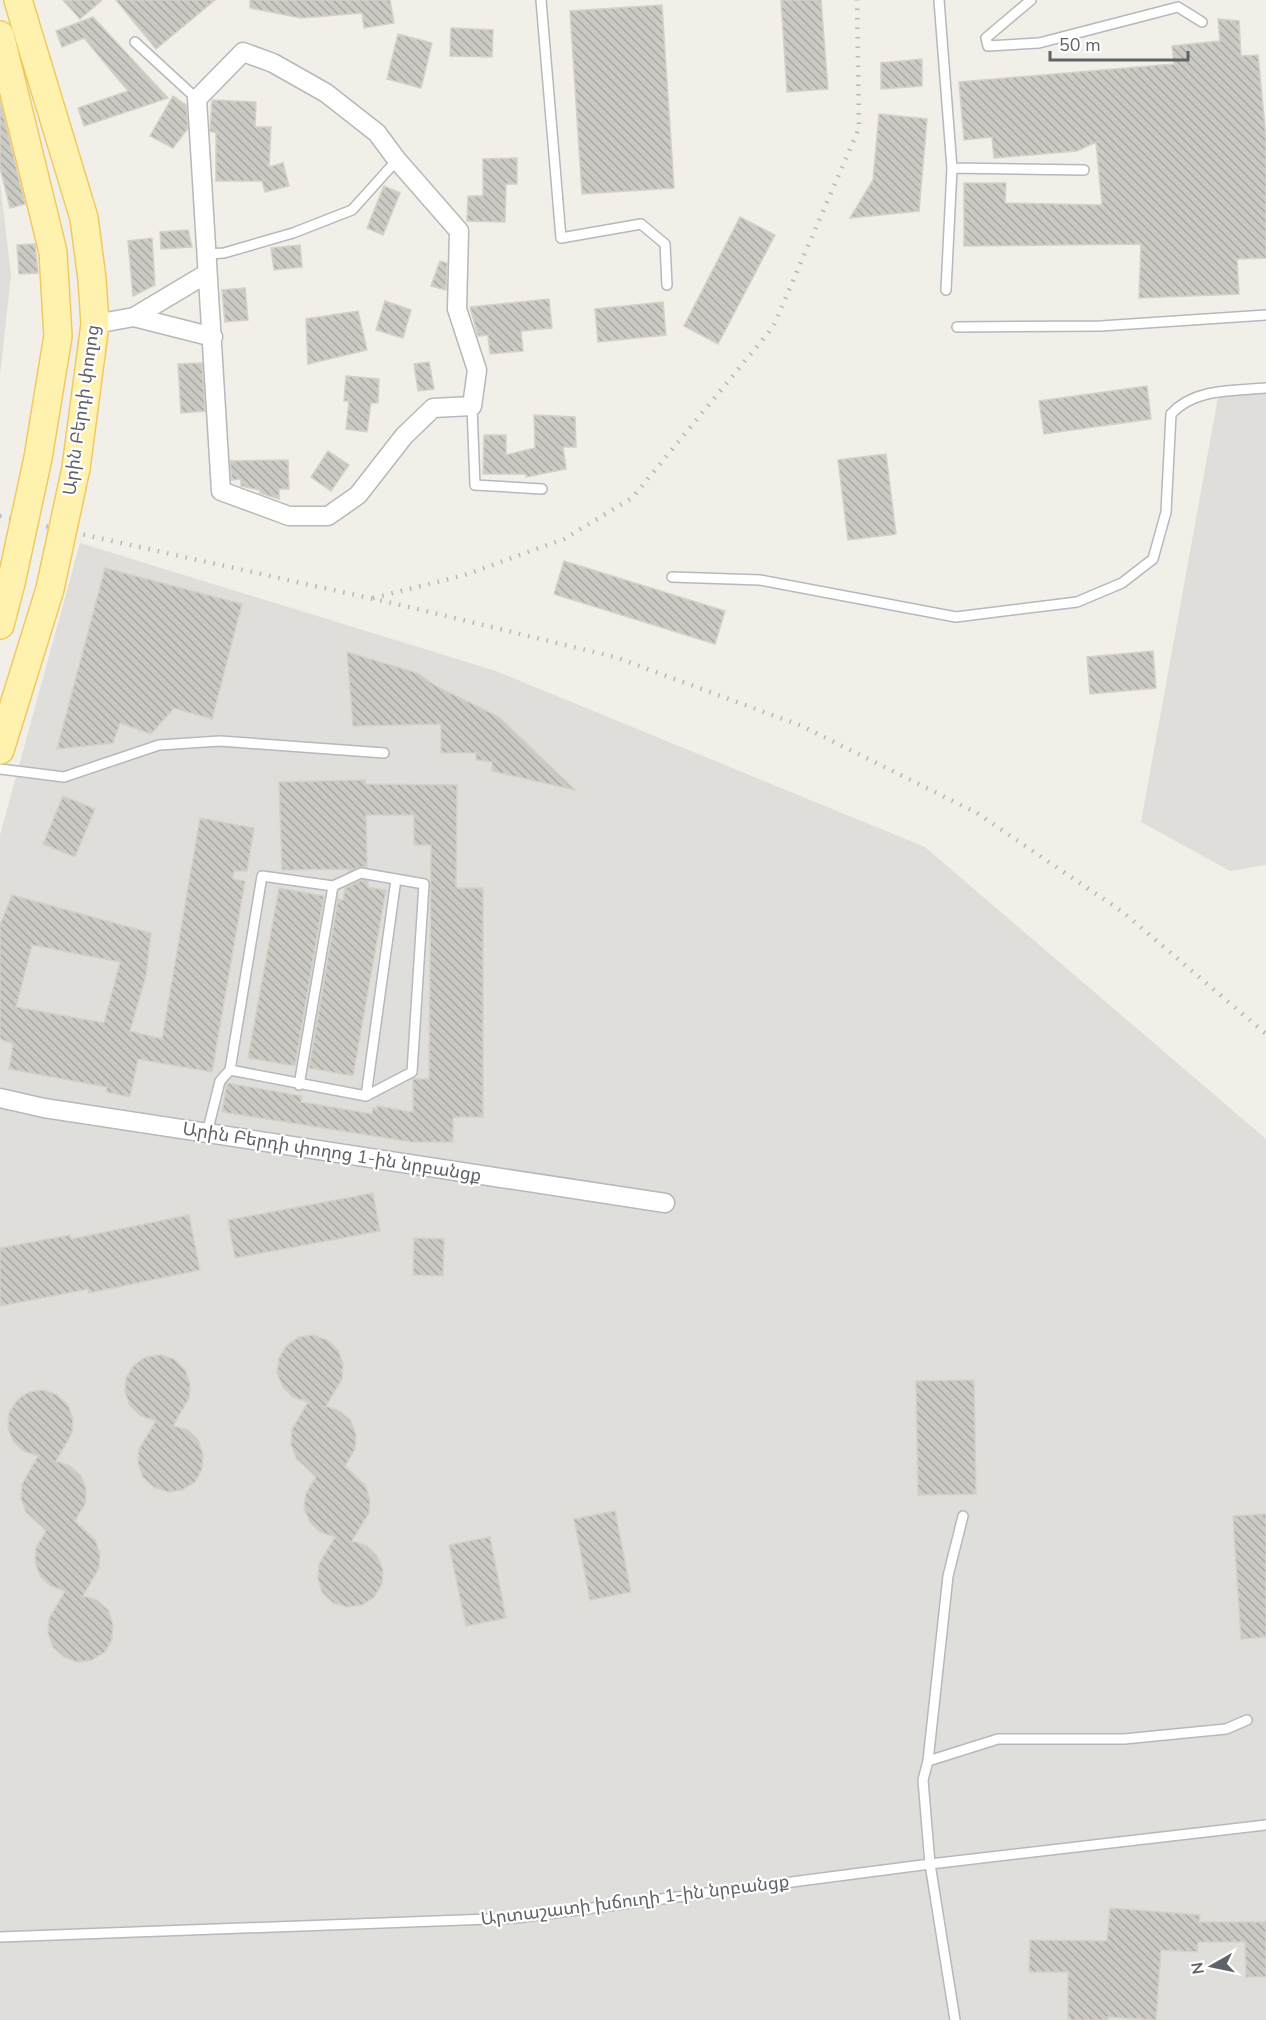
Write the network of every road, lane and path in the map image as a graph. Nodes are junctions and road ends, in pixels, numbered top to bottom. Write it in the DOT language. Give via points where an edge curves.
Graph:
graph roads {
  1 [pos="18,0"];
  2 [pos="541,0"];
  3 [pos="939,0"];
  4 [pos="1031,0"];
  5 [pos="1181,3"];
  6 [pos="1202,22"];
  7 [pos="0,34"];
  8 [pos="135,42"];
  9 [pos="197,99"];
  10 [pos="397,160"];
  11 [pos="952,168"];
  12 [pos="1084,170"];
  13 [pos="207,254"];
  14 [pos="206,274"];
  15 [pos="667,285"];
  16 [pos="946,290"];
  17 [pos="1266,315"];
  18 [pos="134,317"];
  19 [pos="95,324"];
  20 [pos="957,327"];
  21 [pos="213,337"];
  22 [pos="1266,388"];
  23 [pos="472,406"];
  24 [pos="542,489"];
  25 [pos="672,577"];
  26 [pos="0,625"];
  27 [pos="0,750"];
  28 [pos="384,753"];
  29 [pos="0,769"];
  30 [pos="396,879"];
  31 [pos="333,886"];
  32 [pos="230,1070"];
  33 [pos="299,1085"];
  34 [pos="366,1096"];
  35 [pos="0,1098"];
  36 [pos="207,1133"];
  37 [pos="664,1203"];
  38 [pos="963,1516"];
  39 [pos="1247,1720"];
  40 [pos="928,1761"];
  41 [pos="1266,1825"];
  42 [pos="930,1864"];
  43 [pos="0,1937"];
  44 [pos="955,2020"];
  1 -- 19 [label="main road, Արին Բերդի փողոց" via="84,218"];
  2 -- 15 [label="lane" via="561,238 641,224 665,244"];
  3 -- 11 [label="lane"];
  4 -- 5 [label="lane" via="986,38 988,46 1039,43"];
  5 -- 6 [label="lane"];
  7 -- 26 [label="main road, Արին Բերդի փողոց, bridge" via="53,252 58,336 38,458"];
  8 -- 9 [label="lane"];
  9 -- 10 [label="street" via="243,52 273,63 326,93 377,133"];
  9 -- 13 [label="street"];
  10 -- 13 [label="lane" via="352,210 293,233 224,253"];
  10 -- 23 [label="street" via="459,231 457,309 477,370"];
  11 -- 12 [label="lane"];
  11 -- 16 [label="lane"];
  13 -- 14 [label="street"];
  14 -- 18 [label="street"];
  14 -- 21 [label="street"];
  17 -- 20 [label="lane" via="1101,326"];
  18 -- 19 [label="street"];
  18 -- 21 [label="street"];
  19 -- 27 [label="main road, Արին Բերդի փողոց, bridge" via="76,468 50,589"];
  21 -- 23 [label="street" via="221,491 289,516 328,516 358,495 404,436 433,408"];
  22 -- 25 [label="lane" via="1205,394 1183,402 1171,414 1166,512 1153,559 1122,583 1077,602 956,616 760,580"];
  23 -- 24 [label="lane" via="475,485"];
  28 -- 29 [label="lane" via="220,741 159,745 64,777"];
  30 -- 31 [label="lane" via="361,873"];
  30 -- 34 [label="lane"];
  30 -- 34 [label="lane" via="424,884 412,1072"];
  31 -- 32 [label="lane" via="262,876"];
  31 -- 33 [label="lane"];
  32 -- 33 [label="lane"];
  32 -- 36 [label="lane" via="220,1081"];
  33 -- 34 [label="lane"];
  35 -- 36 [label="street, Արին Բերդի փողոց 1-ին նրբանցք"];
  36 -- 37 [label="street, Արին Բերդի փողոց 1-ին նրբանցք"];
  38 -- 40 [label="lane" via="948,1576"];
  39 -- 40 [label="lane" via="1226,1729 1124,1739 998,1739"];
  40 -- 42 [label="lane" via="923,1780"];
  41 -- 42 [label="lane, Արտաշատի խճուղի 1-ին նրբանցք"];
  42 -- 43 [label="lane, Արտաշատի խճուղի 1-ին նրբանցք" via="516,1918"];
  42 -- 44 [label="lane"];
}
